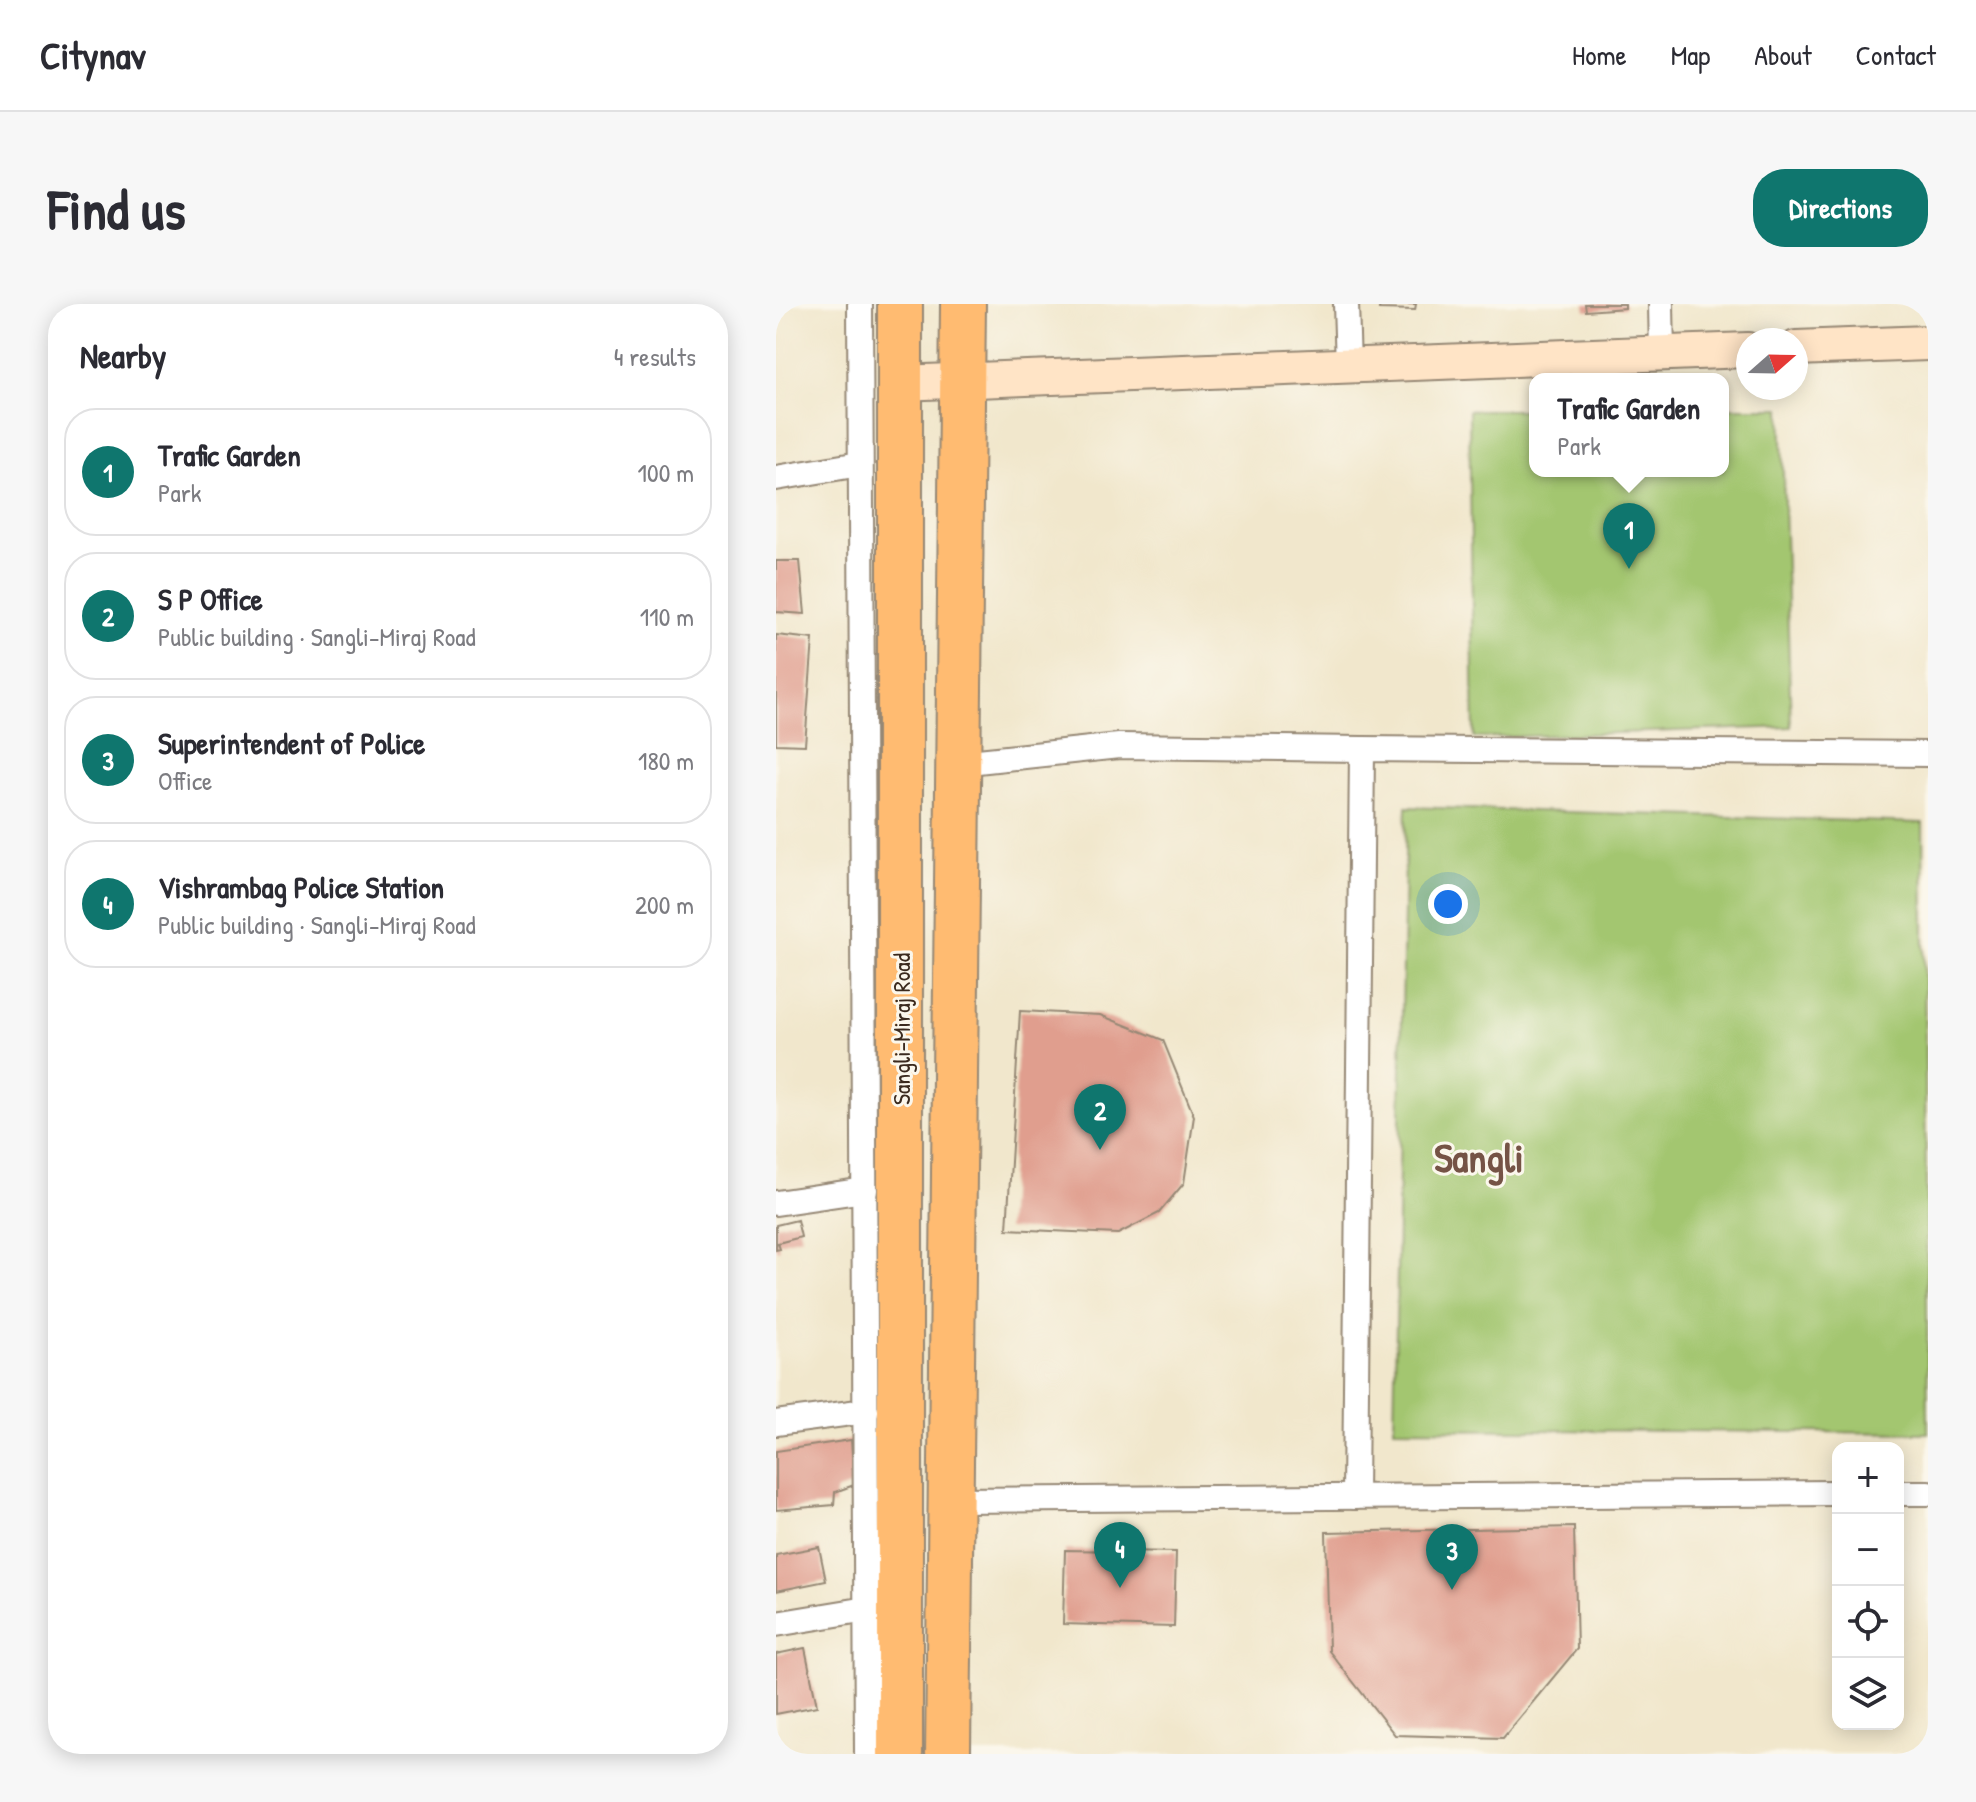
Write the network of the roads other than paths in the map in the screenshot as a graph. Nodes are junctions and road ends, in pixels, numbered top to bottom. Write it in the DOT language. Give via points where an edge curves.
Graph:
graph roads {
  1 [pos="860,304"];
  2 [pos="900,304"];
  3 [pos="963,304"];
  4 [pos="1346,304"];
  5 [pos="1661,304"];
  6 [pos="1928,343"];
  7 [pos="1808,348"];
  8 [pos="1736,351"];
  9 [pos="1662,354"];
  10 [pos="1348,366"];
  11 [pos="962,382"];
  12 [pos="900,383"];
  13 [pos="860,464"];
  14 [pos="776,478"];
  15 [pos="1362,749"];
  16 [pos="1928,754"];
  17 [pos="959,763"];
  18 [pos="865,1190"];
  19 [pos="776,1203"];
  20 [pos="866,1411"];
  21 [pos="776,1423"];
  22 [pos="1832,1493"];
  23 [pos="1904,1493"];
  24 [pos="1928,1493"];
  25 [pos="1355,1497"];
  26 [pos="952,1500"];
  27 [pos="867,1609"];
  28 [pos="776,1624"];
  29 [pos="867,1754"];
  30 [pos="900,1754"];
  31 [pos="948,1754"];
  1 -- 13 [label="street"];
  2 -- 12 [label="highway, Sangli-Miraj Road"];
  3 -- 11 [label="highway"];
  4 -- 10 [label="street"];
  5 -- 9 [label="street"];
  6 -- 7 [label="main road"];
  8 -- 9 [label="main road"];
  9 -- 10 [label="main road"];
  10 -- 11 [label="main road"];
  11 -- 12 [label="main road"];
  11 -- 17 [label="highway"];
  12 -- 30 [label="highway, Sangli-Miraj Road"];
  13 -- 14 [label="street"];
  13 -- 18 [label="street"];
  15 -- 16 [label="street"];
  15 -- 17 [label="street" via="1119,746"];
  15 -- 25 [label="street"];
  17 -- 26 [label="highway"];
  18 -- 19 [label="street"];
  18 -- 20 [label="street"];
  20 -- 21 [label="street"];
  20 -- 27 [label="street"];
  22 -- 25 [label="street"];
  23 -- 24 [label="street"];
  25 -- 26 [label="street"];
  26 -- 31 [label="highway"];
  27 -- 28 [label="street"];
  27 -- 29 [label="street"];
}
